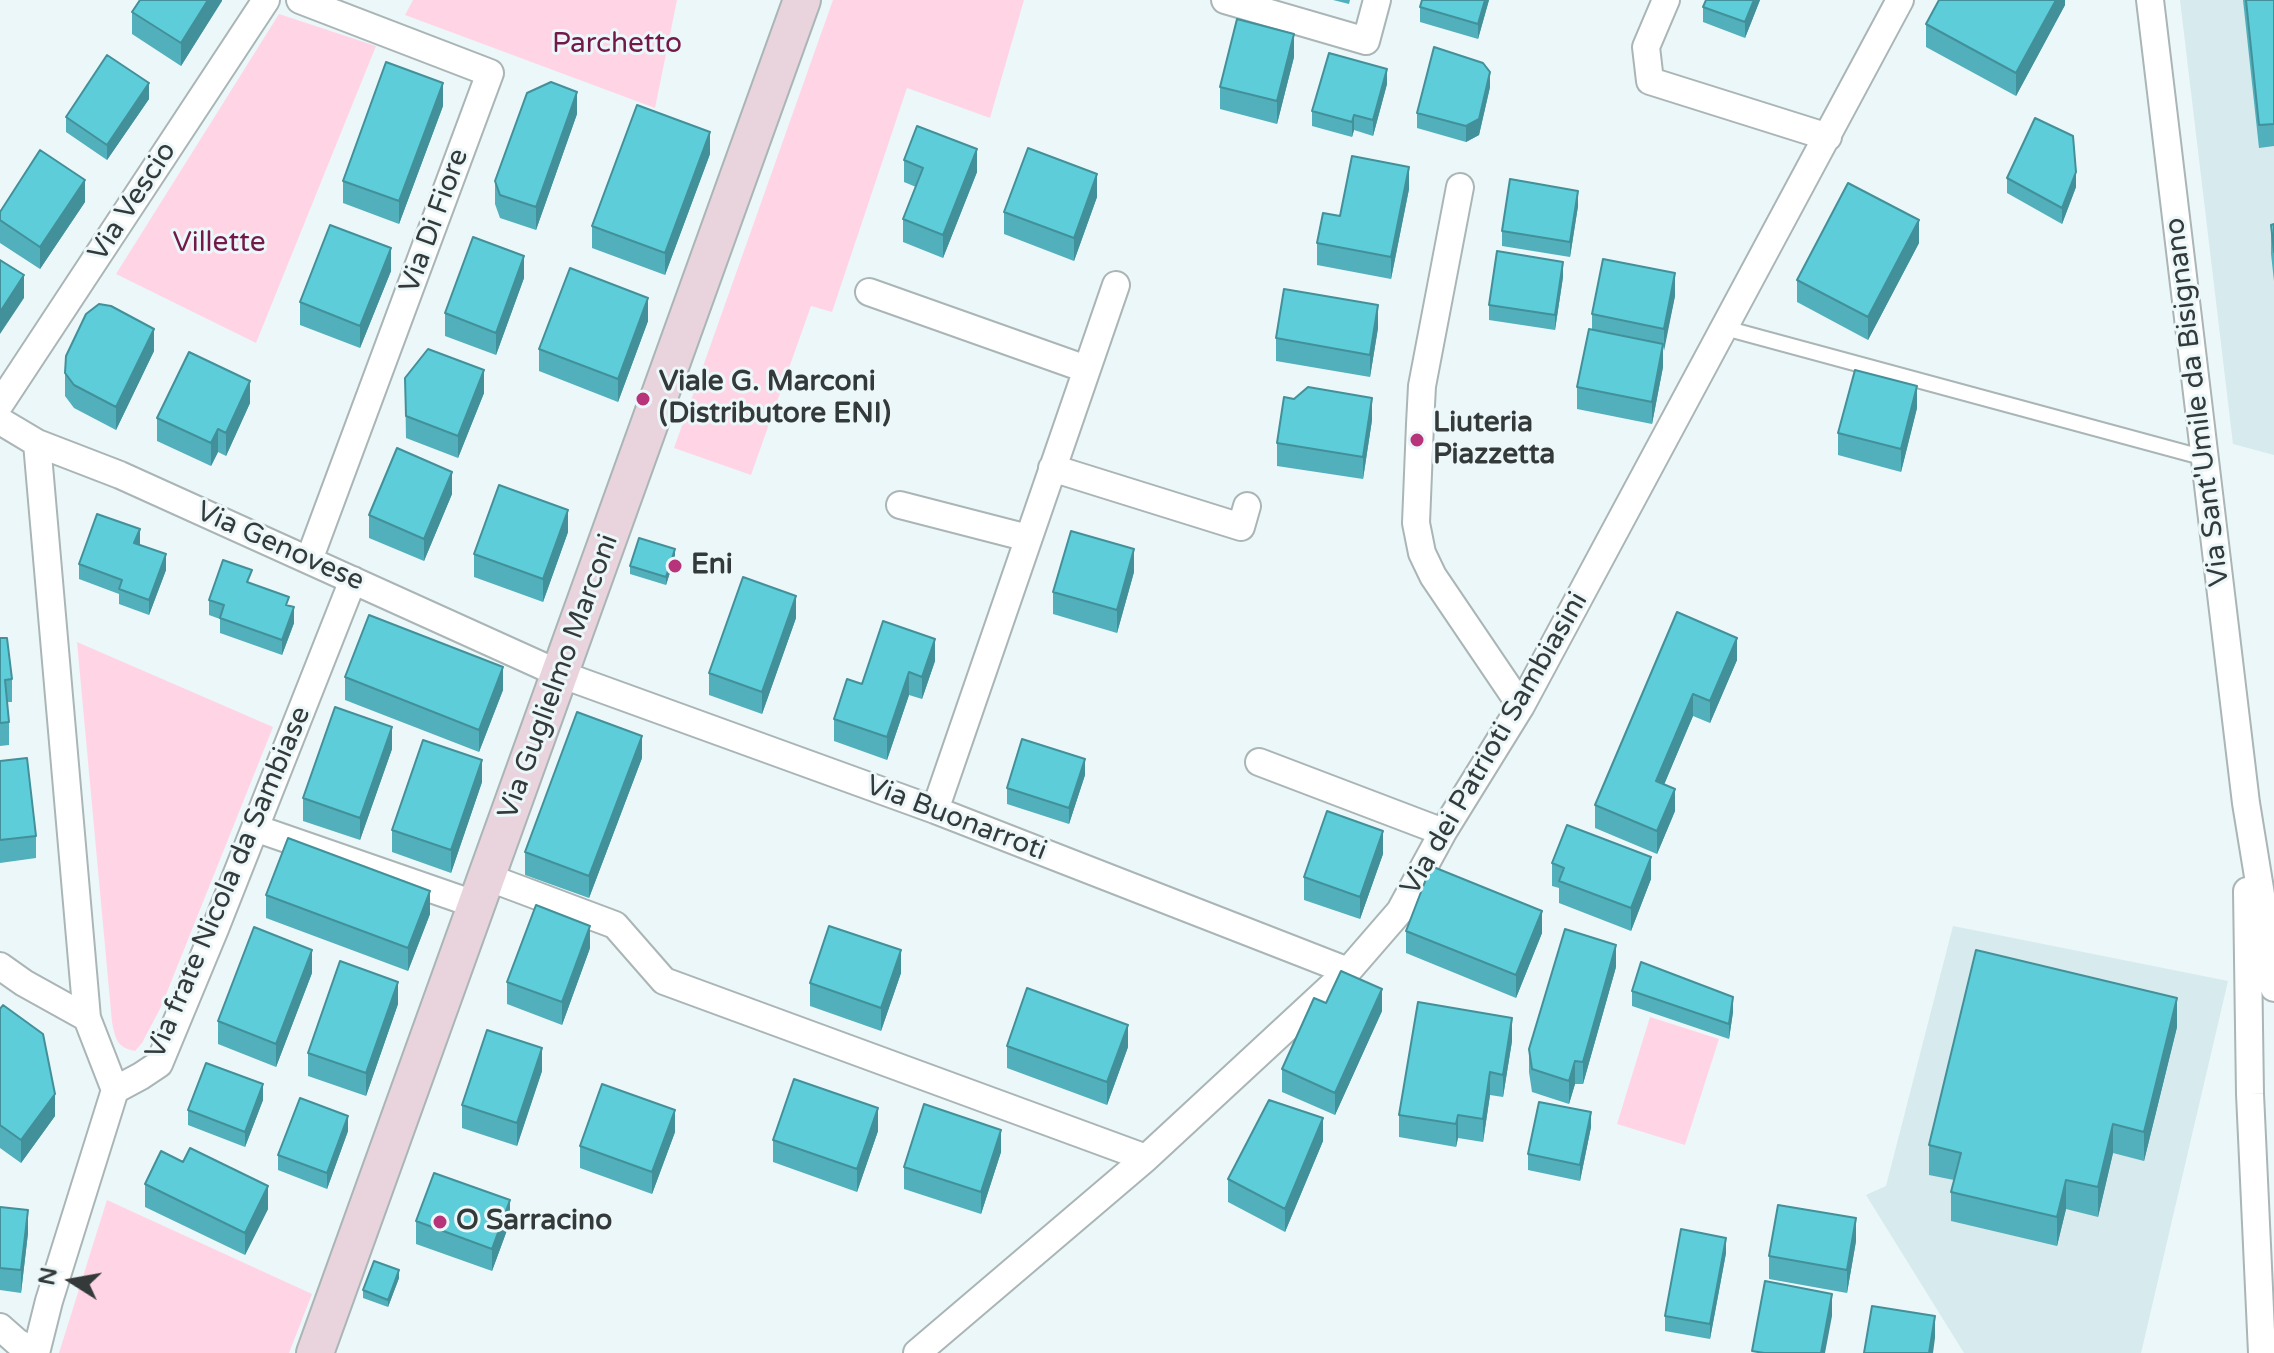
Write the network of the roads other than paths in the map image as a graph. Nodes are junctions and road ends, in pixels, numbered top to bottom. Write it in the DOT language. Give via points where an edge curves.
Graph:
graph roads {
  1 [pos="266,0"];
  2 [pos="300,0"];
  3 [pos="802,0"];
  4 [pos="1225,0"];
  5 [pos="1377,0"];
  6 [pos="1666,0"];
  7 [pos="1900,0"];
  8 [pos="2150,0"];
  9 [pos="1828,137"];
  10 [pos="1460,187"];
  11 [pos="1116,285"];
  12 [pos="869,292"];
  13 [pos="1725,328"];
  14 [pos="1086,369"];
  15 [pos="0,404"];
  16 [pos="0,421"];
  17 [pos="37,443"];
  18 [pos="2205,458"];
  19 [pos="1052,468"];
  20 [pos="900,505"];
  21 [pos="1247,506"];
  22 [pos="1028,538"];
  23 [pos="309,560"];
  24 [pos="353,580"];
  25 [pos="560,674"];
  26 [pos="1521,706"];
  27 [pos="1259,762"];
  28 [pos="2246,803"];
  29 [pos="935,810"];
  30 [pos="255,828"];
  31 [pos="1443,832"];
  32 [pos="482,891"];
  33 [pos="0,966"];
  34 [pos="1348,971"];
  35 [pos="2274,988"];
  36 [pos="87,1018"];
  37 [pos="115,1090"];
  38 [pos="1146,1158"];
  39 [pos="0,1327"];
  40 [pos="36,1353"];
  41 [pos="315,1353"];
  42 [pos="917,1353"];
  43 [pos="2262,1353"];
  1 -- 15 [label="street, Via Vescio"];
  2 -- 23 [label="street, Via Di Fiore" via="490,73"];
  3 -- 25 [label="main road, Via Guglielmo Marconi"];
  4 -- 5 [label="street" via="1366,41"];
  6 -- 9 [label="street" via="1646,47 1650,81"];
  7 -- 9 [label="street, Via dei Patrioti Sambiasini"];
  8 -- 18 [label="street, Via Sant'Umile da Bisignano"];
  9 -- 13 [label="street, Via dei Patrioti Sambiasini"];
  10 -- 26 [label="street" via="1422,386 1416,523 1433,576"];
  11 -- 14 [label="street"];
  12 -- 14 [label="street"];
  13 -- 18 [label="lane"];
  13 -- 26 [label="street, Via dei Patrioti Sambiasini"];
  14 -- 19 [label="street"];
  16 -- 17 [label="street, Via Genovese"];
  17 -- 23 [label="street, Via Genovese"];
  17 -- 36 [label="street"];
  18 -- 28 [label="street, Via Sant'Umile da Bisignano"];
  19 -- 21 [label="street" via="1241,527"];
  19 -- 22 [label="street"];
  20 -- 22 [label="street"];
  22 -- 29 [label="street"];
  23 -- 24 [label="street, Via Genovese"];
  24 -- 25 [label="street, Via Genovese"];
  24 -- 30 [label="street, Via frate Nicola da Sambiase"];
  25 -- 29 [label="street, Via Buonarroti"];
  25 -- 32 [label="main road, Via Guglielmo Marconi"];
  26 -- 31 [label="street, Via dei Patrioti Sambiasini"];
  27 -- 31 [label="street"];
  28 -- 35 [label="street, Via Sant'Umile da Bisignano"];
  28 -- 43 [label="street, Via Sant'Umile da Bisignano" via="2250,1094"];
  29 -- 34 [label="street, Via Buonarroti"];
  30 -- 32 [label="street"];
  30 -- 37 [label="street, Via frate Nicola da Sambiase" via="159,1064"];
  31 -- 34 [label="street, Via dei Patrioti Sambiasini" via="1400,911"];
  32 -- 38 [label="street" via="615,925 664,981"];
  32 -- 41 [label="main road, Via Guglielmo Marconi"];
  33 -- 36 [label="street"];
  34 -- 38 [label="street, Via dei Patrioti Sambiasini"];
  36 -- 37 [label="street"];
  37 -- 40 [label="street"];
  38 -- 42 [label="street, Via dei Patrioti Sambiasini"];
  39 -- 40 [label="street"];
}
